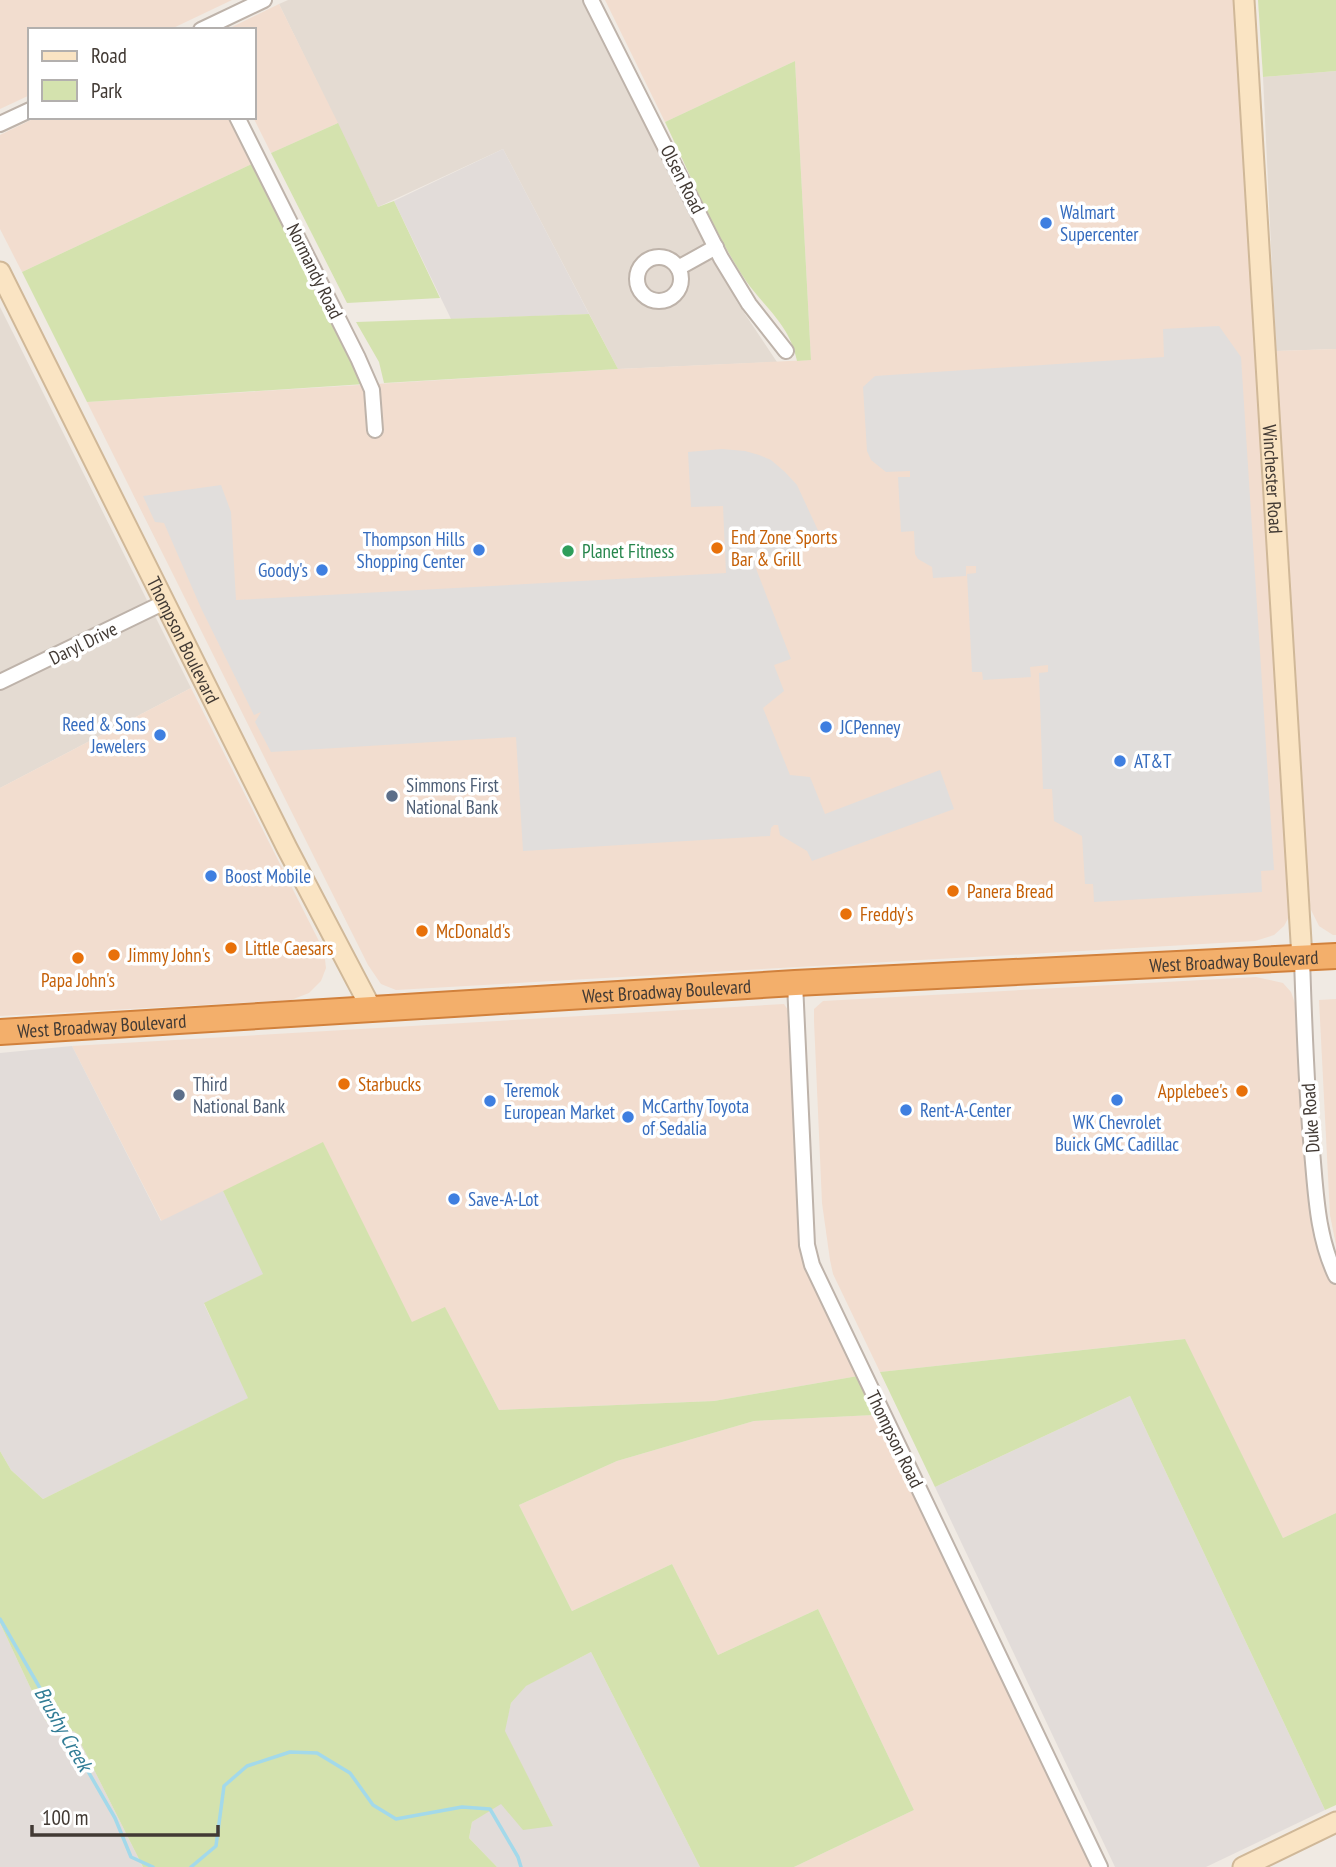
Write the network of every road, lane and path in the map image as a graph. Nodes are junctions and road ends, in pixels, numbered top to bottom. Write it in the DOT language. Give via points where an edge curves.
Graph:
graph roads {
  1 [pos="264,0"];
  2 [pos="591,0"];
  3 [pos="1244,0"];
  4 [pos="205,28"];
  5 [pos="28,111"];
  6 [pos="238,119"];
  7 [pos="0,124"];
  8 [pos="716,247"];
  9 [pos="678,268"];
  10 [pos="0,272"];
  11 [pos="786,351"];
  12 [pos="376,430"];
  13 [pos="165,602"];
  14 [pos="0,682"];
  15 [pos="1336,956"];
  16 [pos="1302,958"];
  17 [pos="795,983"];
  18 [pos="371,1008"];
  19 [pos="0,1032"];
  20 [pos="1336,1276"];
  21 [pos="1336,1822"];
  22 [pos="1100,1867"];
  23 [pos="1243,1867"];
  1 -- 4 [label="street"];
  2 -- 8 [label="street, Olsen Road"];
  3 -- 16 [label="street, Winchester Road"];
  5 -- 7 [label="street"];
  6 -- 12 [label="street, Normandy Road" via="358,358 372,390"];
  8 -- 9 [label="street"];
  8 -- 11 [label="street, Olsen Road" via="748,304"];
  10 -- 13 [label="street, Thompson Boulevard"];
  13 -- 14 [label="street, Daryl Drive"];
  13 -- 18 [label="street, Thompson Boulevard"];
  15 -- 16 [label="highway, West Broadway Boulevard"];
  16 -- 17 [label="highway, West Broadway Boulevard"];
  16 -- 20 [label="street, Duke Road" via="1317,1214"];
  17 -- 18 [label="highway, West Broadway Boulevard"];
  17 -- 22 [label="street, Thompson Road" via="807,1245 812,1265"];
  18 -- 19 [label="highway, West Broadway Boulevard"];
  21 -- 23 [label="street"];
}
